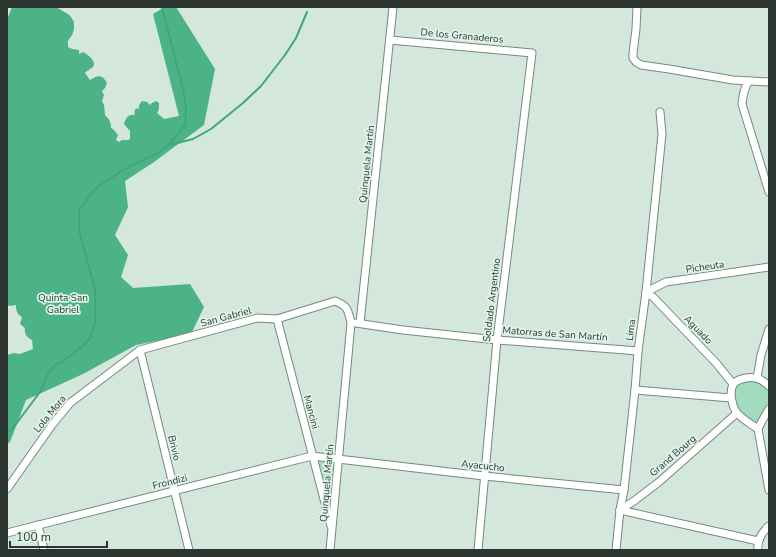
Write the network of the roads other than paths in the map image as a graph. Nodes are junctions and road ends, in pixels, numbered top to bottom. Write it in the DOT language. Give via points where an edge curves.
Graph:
graph roads {
  1 [pos="393,7"];
  2 [pos="636,7"];
  3 [pos="390,40"];
  4 [pos="532,53"];
  5 [pos="749,81"];
  6 [pos="769,82"];
  7 [pos="660,112"];
  8 [pos="769,192"];
  9 [pos="769,267"];
  10 [pos="646,292"];
  11 [pos="277,319"];
  12 [pos="351,322"];
  13 [pos="360,323"];
  14 [pos="769,329"];
  15 [pos="497,340"];
  16 [pos="140,350"];
  17 [pos="638,351"];
  18 [pos="757,378"];
  19 [pos="733,384"];
  20 [pos="769,386"];
  21 [pos="635,390"];
  22 [pos="732,398"];
  23 [pos="769,409"];
  24 [pos="737,413"];
  25 [pos="758,429"];
  26 [pos="312,456"];
  27 [pos="339,460"];
  28 [pos="484,476"];
  29 [pos="7,489"];
  30 [pos="624,490"];
  31 [pos="769,490"];
  32 [pos="174,491"];
  33 [pos="620,510"];
  34 [pos="38,525"];
  35 [pos="769,526"];
  36 [pos="332,532"];
  37 [pos="7,533"];
  38 [pos="758,541"];
  39 [pos="44,550"];
  40 [pos="189,550"];
  41 [pos="330,550"];
  42 [pos="478,550"];
  43 [pos="616,550"];
  44 [pos="758,550"];
  1 -- 3 [label="street, Quinquela Martín"];
  2 -- 5 [label="street" via="633,53 636,62 641,65"];
  3 -- 4 [label="street, De los Granaderos"];
  3 -- 13 [label="street, Quinquela Martín"];
  4 -- 15 [label="street, Soldado Argentino"];
  5 -- 6 [label="street"];
  5 -- 8 [label="street" via="742,104"];
  7 -- 10 [label="street, Lima" via="662,134"];
  9 -- 10 [label="street, Picheuta" via="666,282"];
  10 -- 17 [label="street, Lima"];
  10 -- 19 [label="street, Aguado" via="717,364"];
  11 -- 12 [label="street, San Gabriel" via="335,301 348,309"];
  11 -- 16 [label="street, San Gabriel" via="257,318"];
  11 -- 26 [label="street, Mancini"];
  12 -- 13 [label="street, Matorras de San Martín"];
  12 -- 27 [label="street, Quinquela Martín"];
  13 -- 15 [label="street, Matorras de San Martín"];
  14 -- 18 [label="street"];
  15 -- 17 [label="street, Matorras de San Martín"];
  15 -- 28 [label="street, Soldado Argentino"];
  16 -- 29 [label="street, Lola Mora" via="70,403"];
  16 -- 32 [label="street, Brivio"];
  17 -- 21 [label="street, Lima"];
  18 -- 19 [label="street" via="743,379"];
  18 -- 20 [label="street"];
  19 -- 22 [label="street"];
  21 -- 22 [label="street"];
  21 -- 30 [label="street, Lima"];
  22 -- 24 [label="street"];
  23 -- 25 [label="street"];
  24 -- 25 [label="street"];
  24 -- 33 [label="street, Grand Bourg" via="659,482"];
  25 -- 31 [label="street"];
  26 -- 27 [label="street, Frondizi"];
  26 -- 32 [label="street, Frondizi"];
  26 -- 36 [label="street, Mancini"];
  27 -- 28 [label="street, Ayacucho"];
  27 -- 36 [label="street, Quinquela Martín"];
  28 -- 30 [label="street, Ayacucho"];
  28 -- 42 [label="street, Soldado Argentino"];
  30 -- 33 [label="street, Lima"];
  32 -- 34 [label="street, Frondizi"];
  32 -- 40 [label="street, Brivio"];
  33 -- 38 [label="street"];
  33 -- 43 [label="street, Lima"];
  34 -- 37 [label="street, Frondizi"];
  34 -- 39 [label="street"];
  35 -- 38 [label="street"];
  36 -- 41 [label="street, Quinquela Martín"];
  38 -- 44 [label="street"];
}
